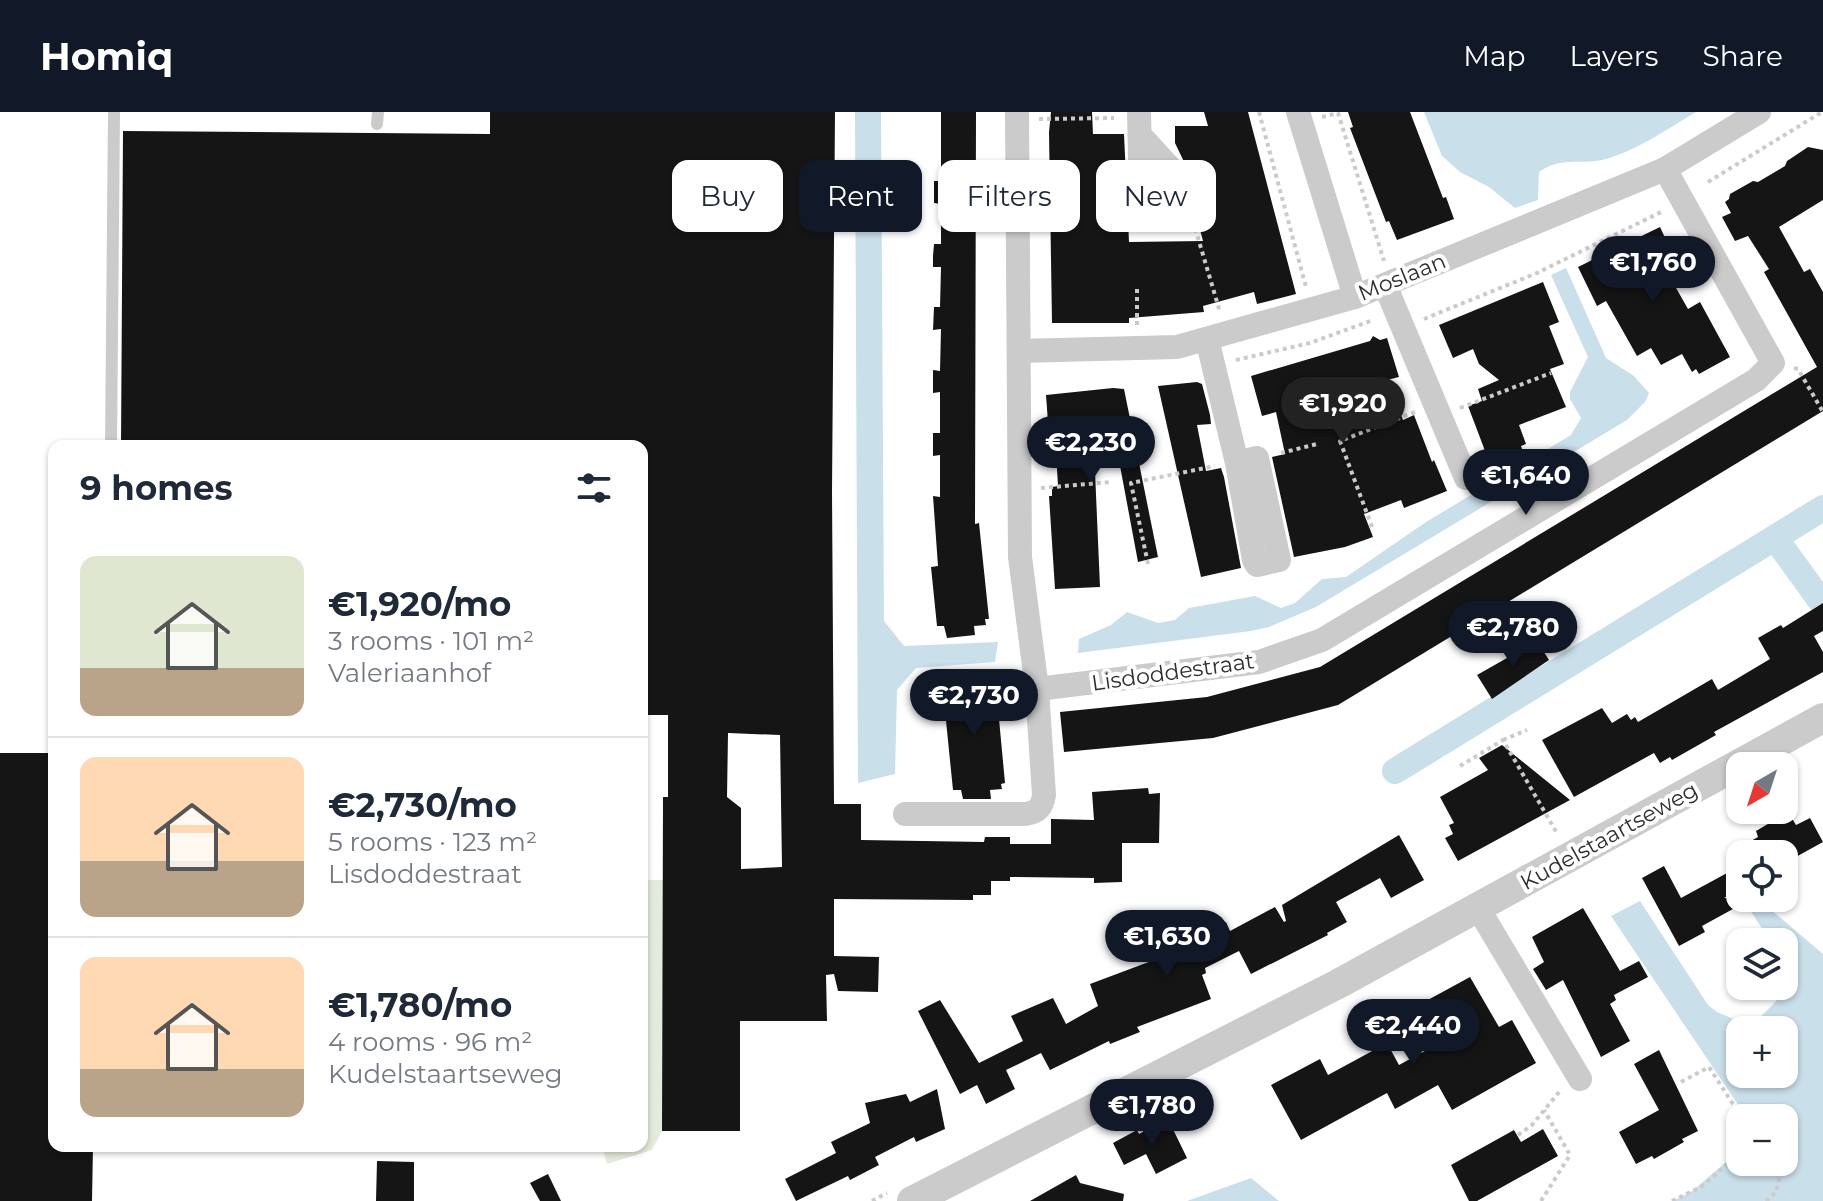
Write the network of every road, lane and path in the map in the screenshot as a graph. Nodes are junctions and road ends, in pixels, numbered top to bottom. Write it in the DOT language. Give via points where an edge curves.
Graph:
graph roads {
  1 [pos="114,112"];
  2 [pos="1259,112"];
  3 [pos="1759,112"];
  4 [pos="1822,112"];
  5 [pos="1017,115"];
  6 [pos="1299,117"];
  7 [pos="1140,122"];
  8 [pos="1140,160"];
  9 [pos="1165,160"];
  10 [pos="1665,169"];
  11 [pos="1708,182"];
  12 [pos="1661,212"];
  13 [pos="1195,232"];
  14 [pos="1388,283"];
  15 [pos="1137,289"];
  16 [pos="1355,297"];
  17 [pos="1312,309"];
  18 [pos="1403,327"];
  19 [pos="1217,336"];
  20 [pos="1137,348"];
  21 [pos="1019,351"];
  22 [pos="1773,363"];
  23 [pos="1551,373"];
  24 [pos="1438,410"];
  25 [pos="1823,412"];
  26 [pos="111,440"];
  27 [pos="1317,444"];
  28 [pos="1247,460"];
  29 [pos="1466,478"];
  30 [pos="1111,482"];
  31 [pos="1020,490"];
  32 [pos="1372,527"];
  33 [pos="1148,564"];
  34 [pos="1037,689"];
  35 [pos="1823,718"];
  36 [pos="1527,730"];
  37 [pos="1503,740"];
  38 [pos="1460,766"];
  39 [pos="905,814"];
  40 [pos="1563,844"];
  41 [pos="1478,908"];
  42 [pos="1580,1079"];
  43 [pos="1681,1082"];
  44 [pos="1733,1104"];
  45 [pos="1544,1110"];
  46 [pos="1518,1135"];
  47 [pos="1726,1165"];
  48 [pos="1780,1176"];
  49 [pos="912,1201"];
  50 [pos="1541,1201"];
  51 [pos="1672,1201"];
  52 [pos="1766,1201"];
  1 -- 26 [label="lane"];
  2 -- 17 [label="path"];
  3 -- 10 [label="street, Moslaan"];
  4 -- 11 [label="path"];
  5 -- 7 [label="path"];
  5 -- 21 [label="street"];
  6 -- 14 [label="path" via="1338,113"];
  6 -- 16 [label="street"];
  7 -- 8 [label="street"];
  7 -- 9 [label="street"];
  10 -- 14 [label="street, Moslaan"];
  10 -- 22 [label="street"];
  12 -- 18 [label="path" via="1537,273"];
  13 -- 19 [label="path"];
  14 -- 16 [label="street, Moslaan"];
  14 -- 18 [label="street"];
  15 -- 20 [label="path"];
  16 -- 17 [label="street, Moslaan"];
  17 -- 19 [label="street, Moslaan"];
  18 -- 24 [label="street"];
  19 -- 20 [label="street, Moslaan" via="1177,347"];
  19 -- 28 [label="street"];
  20 -- 21 [label="street, Moslaan"];
  21 -- 31 [label="street"];
  22 -- 25 [label="path" via="1798,369"];
  22 -- 34 [label="street, Lisdoddestraat" via="1756,380 1322,640 1259,662"];
  23 -- 24 [label="path"];
  24 -- 29 [label="street"];
  24 -- 32 [label="path" via="1340,441"];
  27 -- 28 [label="path"];
  28 -- 33 [label="path" via="1131,483"];
  30 -- 31 [label="path"];
  31 -- 34 [label="street" via="1020,557"];
  34 -- 39 [label="street" via="1044,795 1034,813"];
  35 -- 41 [label="street, Kudelstaartseweg"];
  36 -- 37 [label="path"];
  37 -- 38 [label="path"];
  37 -- 40 [label="path"];
  41 -- 42 [label="street"];
  41 -- 49 [label="street, Kudelstaartseweg"];
  42 -- 45 [label="path" via="1557,1093"];
  43 -- 44 [label="path" via="1709,1067"];
  45 -- 46 [label="path"];
  45 -- 50 [label="path" via="1570,1155"];
  47 -- 51 [label="path" via="1701,1187"];
  48 -- 52 [label="path" via="1776,1192"];
}
